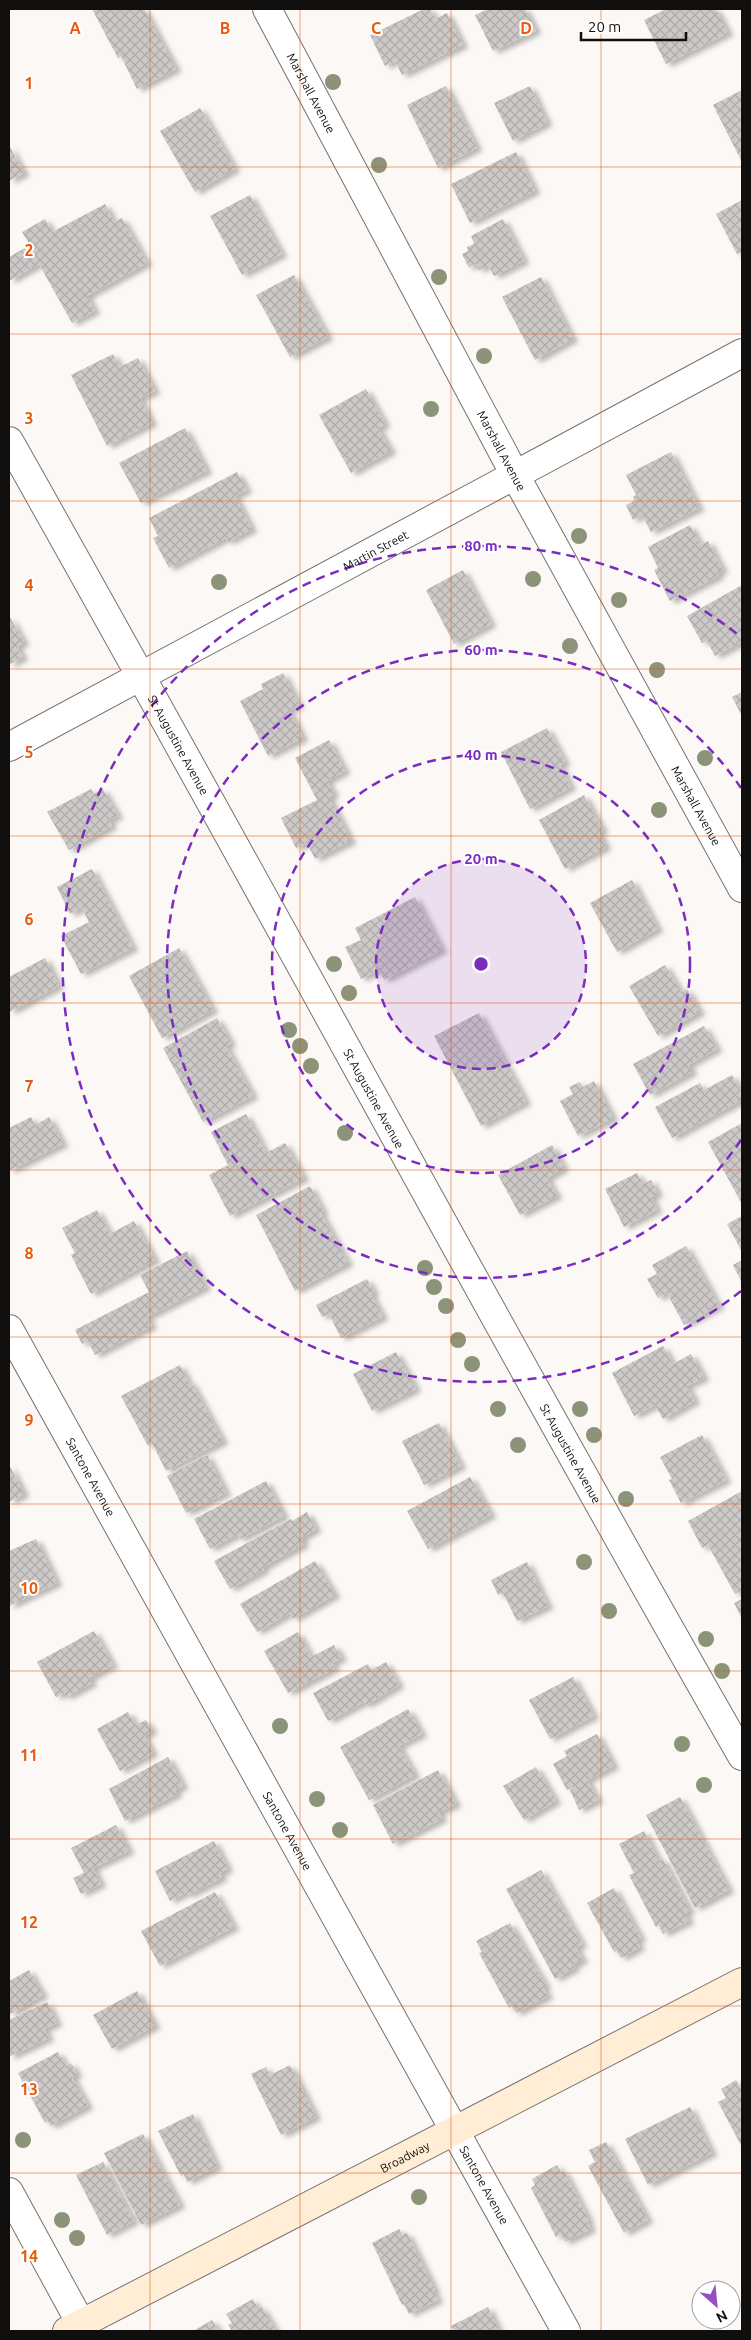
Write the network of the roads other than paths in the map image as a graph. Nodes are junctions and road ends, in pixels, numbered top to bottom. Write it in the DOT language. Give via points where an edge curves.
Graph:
graph roads {
  1 [pos="267,9"];
  2 [pos="742,353"];
  3 [pos="9,441"];
  4 [pos="515,475"];
  5 [pos="142,676"];
  6 [pos="9,747"];
  7 [pos="742,888"];
  8 [pos="9,1329"];
  9 [pos="742,1756"];
  10 [pos="742,1982"];
  11 [pos="454,2132"];
  12 [pos="9,2192"];
  13 [pos="78,2329"];
  14 [pos="566,2331"];
  1 -- 4 [label="street, Marshall Avenue"];
  2 -- 4 [label="street, Martin Street"];
  3 -- 5 [label="street, St Augustine Avenue"];
  4 -- 5 [label="street, Martin Street"];
  4 -- 7 [label="street, Marshall Avenue"];
  5 -- 6 [label="street, Martin Street"];
  5 -- 9 [label="street, St Augustine Avenue" via="591,1493"];
  8 -- 11 [label="street, Santone Avenue"];
  10 -- 11 [label="street, Broadway"];
  11 -- 13 [label="street, Broadway"];
  11 -- 14 [label="street, Santone Avenue"];
  12 -- 13 [label="street"];
}
